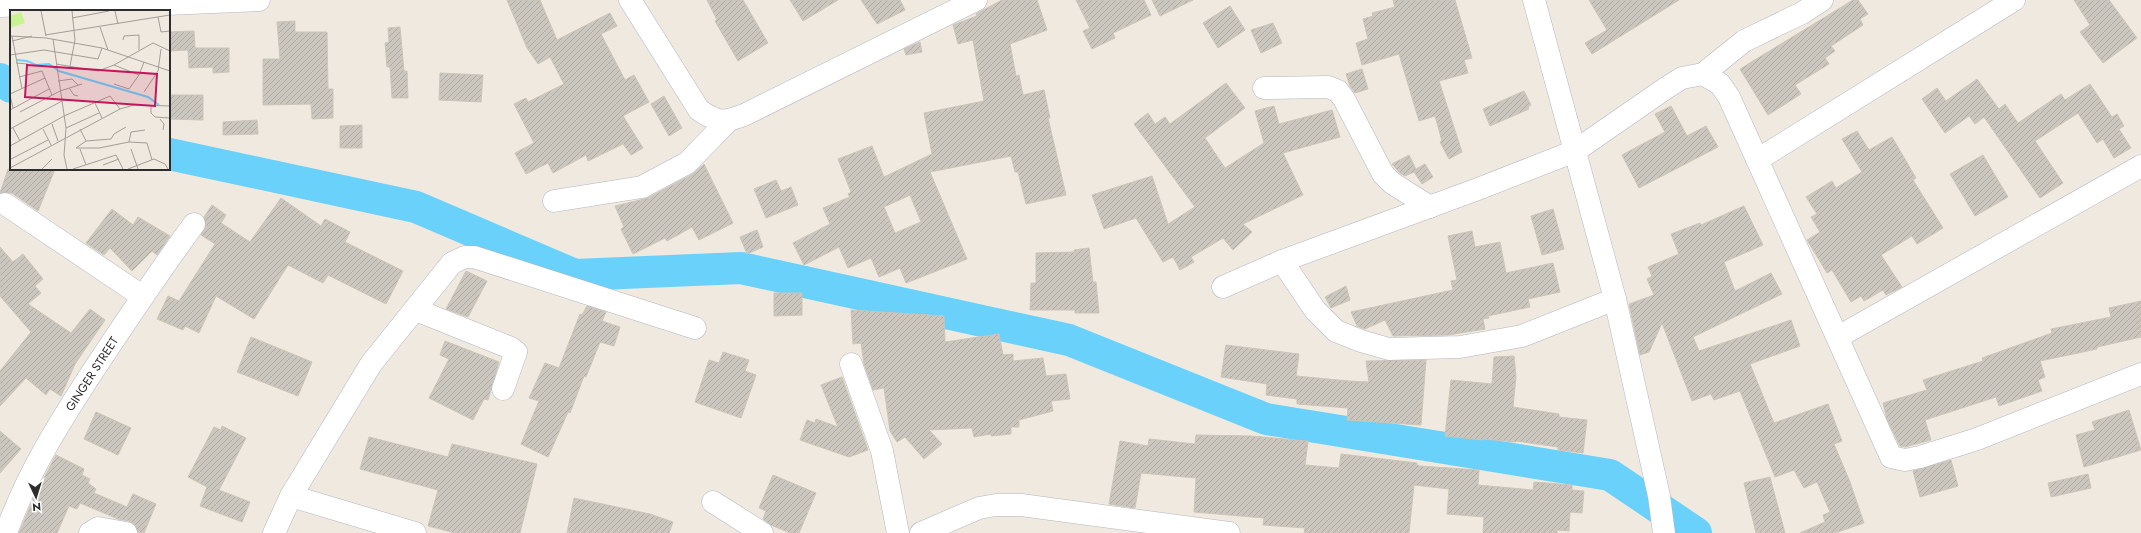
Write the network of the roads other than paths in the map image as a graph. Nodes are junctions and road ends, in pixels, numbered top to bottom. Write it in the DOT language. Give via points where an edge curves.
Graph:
graph roads {
  1 [pos="259,0"];
  2 [pos="630,0"];
  3 [pos="976,0"];
  4 [pos="1534,0"];
  5 [pos="1822,0"];
  6 [pos="2014,0"];
  7 [pos="64,2"];
  8 [pos="0,6"];
  9 [pos="1703,74"];
  10 [pos="1264,88"];
  11 [pos="727,122"];
  12 [pos="1575,150"];
  13 [pos="1758,160"];
  14 [pos="2141,166"];
  15 [pos="554,201"];
  16 [pos="5,204"];
  17 [pos="1430,207"];
  18 [pos="194,224"];
  19 [pos="1282,261"];
  20 [pos="1223,288"];
  21 [pos="142,296"];
  22 [pos="1615,299"];
  23 [pos="416,310"];
  24 [pos="695,328"];
  25 [pos="1838,337"];
  26 [pos="851,364"];
  27 [pos="2141,374"];
  28 [pos="503,389"];
  29 [pos="291,496"];
  30 [pos="713,502"];
  31 [pos="1663,528"];
  32 [pos="6,533"];
  33 [pos="90,533"];
  34 [pos="126,533"];
  35 [pos="274,533"];
  36 [pos="415,533"];
  37 [pos="762,533"];
  38 [pos="898,533"];
  39 [pos="920,533"];
  40 [pos="1229,533"];
  1 -- 7 [label="street" via="119,6"];
  2 -- 11 [label="street" via="700,110 712,120"];
  3 -- 11 [label="street" via="744,116"];
  4 -- 12 [label="street"];
  5 -- 9 [label="street" via="1744,42"];
  6 -- 13 [label="street"];
  7 -- 8 [label="street"];
  9 -- 12 [label="street" via="1682,78"];
  9 -- 13 [label="street" via="1720,84 1729,97"];
  10 -- 17 [label="street" via="1328,87 1338,90 1383,174 1392,183"];
  11 -- 15 [label="street" via="687,163 642,187"];
  12 -- 17 [label="street"];
  12 -- 22 [label="street"];
  13 -- 25 [label="street"];
  14 -- 25 [label="street"];
  16 -- 21 [label="street"];
  17 -- 19 [label="street"];
  18 -- 21 [label="street, GINGER STREET"];
  19 -- 20 [label="street"];
  19 -- 22 [label="street" via="1315,310 1336,331 1389,349 1460,347 1522,336"];
  21 -- 32 [label="street, GINGER STREET" via="37,461 17,502"];
  22 -- 31 [label="street" via="1659,496"];
  23 -- 24 [label="street" via="452,263 465,257 474,257"];
  23 -- 28 [label="street" via="516,352"];
  23 -- 29 [label="street" via="371,364"];
  25 -- 27 [label="street" via="1891,457 1905,460 1977,439"];
  26 -- 38 [label="street" via="882,451"];
  29 -- 35 [label="street"];
  29 -- 36 [label="street"];
  30 -- 37 [label="street"];
  33 -- 34 [label="street" via="98,528"];
  39 -- 40 [label="street" via="979,508 1021,505"];
}
